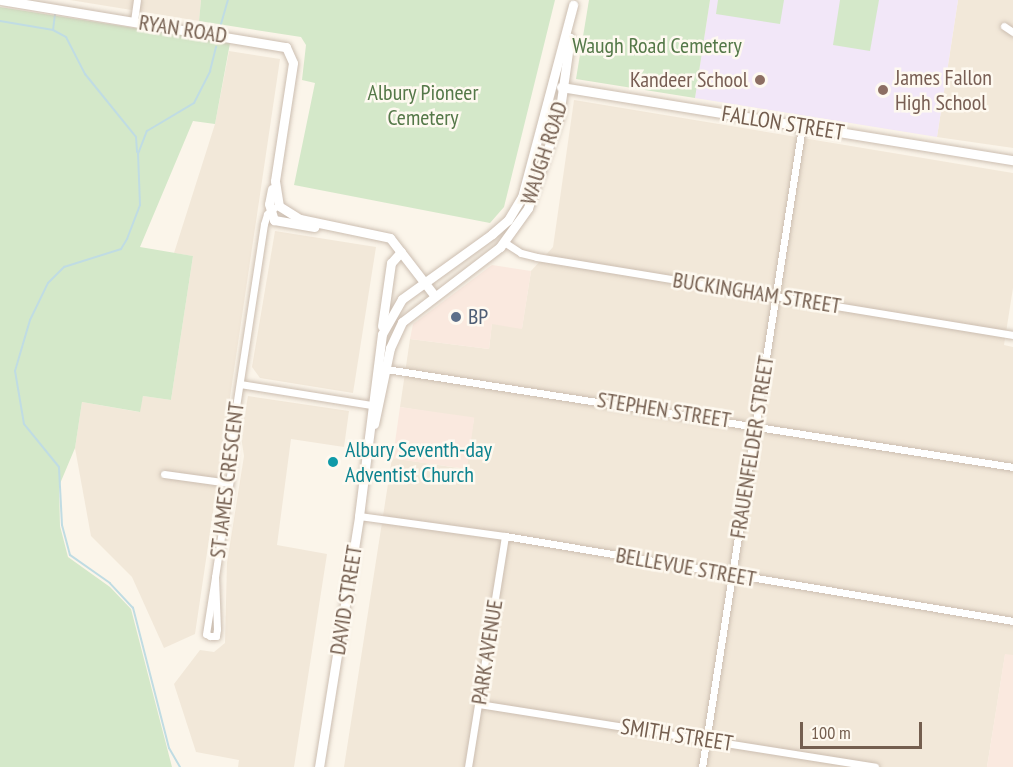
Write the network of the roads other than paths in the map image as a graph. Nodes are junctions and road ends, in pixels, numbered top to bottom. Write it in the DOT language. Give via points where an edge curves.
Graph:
graph roads {
  1 [pos="1,0"];
  2 [pos="137,0"];
  3 [pos="574,2"];
  4 [pos="134,21"];
  5 [pos="1004,26"];
  6 [pos="1013,32"];
  7 [pos="290,52"];
  8 [pos="553,86"];
  9 [pos="564,88"];
  10 [pos="802,127"];
  11 [pos="1013,160"];
  12 [pos="275,181"];
  13 [pos="279,206"];
  14 [pos="269,210"];
  15 [pos="341,228"];
  16 [pos="504,242"];
  17 [pos="401,252"];
  18 [pos="423,282"];
  19 [pos="434,295"];
  20 [pos="775,296"];
  21 [pos="1013,335"];
  22 [pos="381,340"];
  23 [pos="386,369"];
  24 [pos="240,384"];
  25 [pos="371,405"];
  26 [pos="756,425"];
  27 [pos="371,434"];
  28 [pos="1013,467"];
  29 [pos="164,474"];
  30 [pos="229,483"];
  31 [pos="359,516"];
  32 [pos="505,536"];
  33 [pos="731,575"];
  34 [pos="1013,621"];
  35 [pos="206,634"];
  36 [pos="478,704"];
  37 [pos="706,740"];
  38 [pos="319,767"];
  39 [pos="468,767"];
  40 [pos="702,767"];
  41 [pos="875,767"];
  1 -- 4 [label="main road, RYAN ROAD"];
  2 -- 4 [label="street"];
  3 -- 8 [label="main road, WAUGH ROAD"];
  3 -- 9 [label="main road, WAUGH ROAD"];
  4 -- 7 [label="main road, RYAN ROAD" via="275,44"];
  5 -- 6 [label="street"];
  7 -- 12 [label="main road, ST JAMES CRESCENT" via="293,63"];
  8 -- 9 [label="main road, FALLON STREET"];
  8 -- 18 [label="main road, WAUGH ROAD" via="529,176 508,220"];
  9 -- 10 [label="main road, FALLON STREET"];
  9 -- 16 [label="main road, WAUGH ROAD" via="539,183 517,227"];
  10 -- 11 [label="main road, FALLON STREET"];
  10 -- 20 [label="street, FRAUENFELDER STREET"];
  12 -- 13 [label="main road, ST JAMES CRESCENT"];
  12 -- 14 [label="main road, ST JAMES CRESCENT"];
  13 -- 14 [label="street"];
  13 -- 15 [label="main road" via="294,218"];
  14 -- 15 [label="main road" via="280,223"];
  14 -- 24 [label="street, ST JAMES CRESCENT"];
  15 -- 17 [label="main road" via="385,236"];
  16 -- 19 [label="main road, WAUGH ROAD"];
  16 -- 20 [label="street, BUCKINGHAM STREET" via="521,253"];
  17 -- 18 [label="main road"];
  17 -- 22 [label="main road" via="391,263"];
  18 -- 19 [label="main road"];
  18 -- 22 [label="main road, DAVID STREET" via="394,309"];
  19 -- 23 [label="main road, DAVID STREET" via="410,314 397,331"];
  20 -- 21 [label="street, BUCKINGHAM STREET"];
  20 -- 26 [label="street, FRAUENFELDER STREET"];
  22 -- 25 [label="main road, DAVID STREET"];
  23 -- 26 [label="street, STEPHEN STREET"];
  23 -- 27 [label="main road, DAVID STREET"];
  24 -- 25 [label="street, ST JAMES CRESCENT"];
  24 -- 30 [label="street, ST JAMES CRESCENT"];
  25 -- 27 [label="main road, DAVID STREET"];
  26 -- 28 [label="street, STEPHEN STREET"];
  26 -- 33 [label="street, FRAUENFELDER STREET"];
  27 -- 31 [label="main road, DAVID STREET"];
  29 -- 30 [label="street"];
  30 -- 35 [label="street, ST JAMES CRESCENT" via="215,577 216,636"];
  31 -- 32 [label="street, BELLEVUE STREET"];
  31 -- 38 [label="main road, DAVID STREET"];
  32 -- 33 [label="street, BELLEVUE STREET"];
  32 -- 36 [label="street, PARK AVENUE"];
  33 -- 34 [label="street, BELLEVUE STREET"];
  33 -- 37 [label="street, FRAUENFELDER STREET"];
  36 -- 37 [label="street, SMITH STREET"];
  36 -- 39 [label="street, PARK AVENUE"];
  37 -- 40 [label="street, FRAUENFELDER STREET"];
  37 -- 41 [label="street, SMITH STREET"];
}
